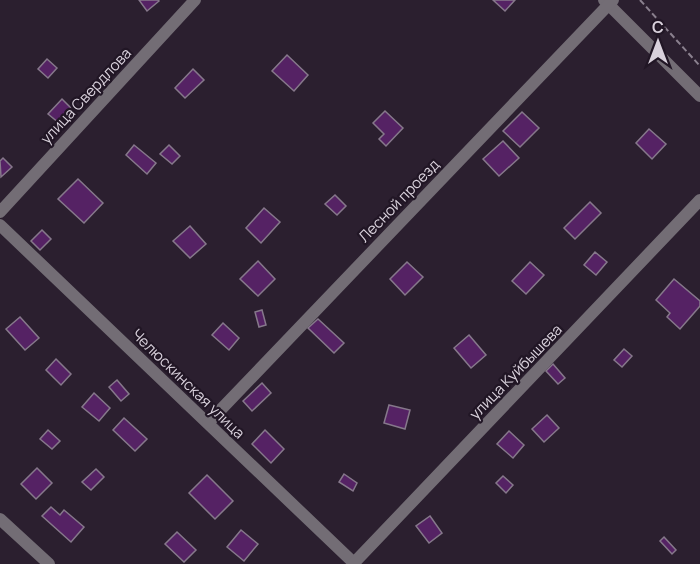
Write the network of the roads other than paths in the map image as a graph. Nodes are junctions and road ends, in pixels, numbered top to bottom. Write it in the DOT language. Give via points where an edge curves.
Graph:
graph roads {
  1 [pos="195,0"];
  2 [pos="608,1"];
  3 [pos="700,96"];
  4 [pos="700,200"];
  5 [pos="0,212"];
  6 [pos="0,225"];
  7 [pos="208,423"];
  8 [pos="0,519"];
  9 [pos="49,564"];
  10 [pos="354,564"];
  1 -- 5 [label="street, улица Свердлова"];
  2 -- 3 [label="street"];
  2 -- 7 [label="street, Лесной проезд"];
  4 -- 10 [label="street, улица Куйбышева"];
  6 -- 7 [label="street, Челюскинская улица"];
  7 -- 10 [label="street, Челюскинская улица"];
  8 -- 9 [label="street"];
}
